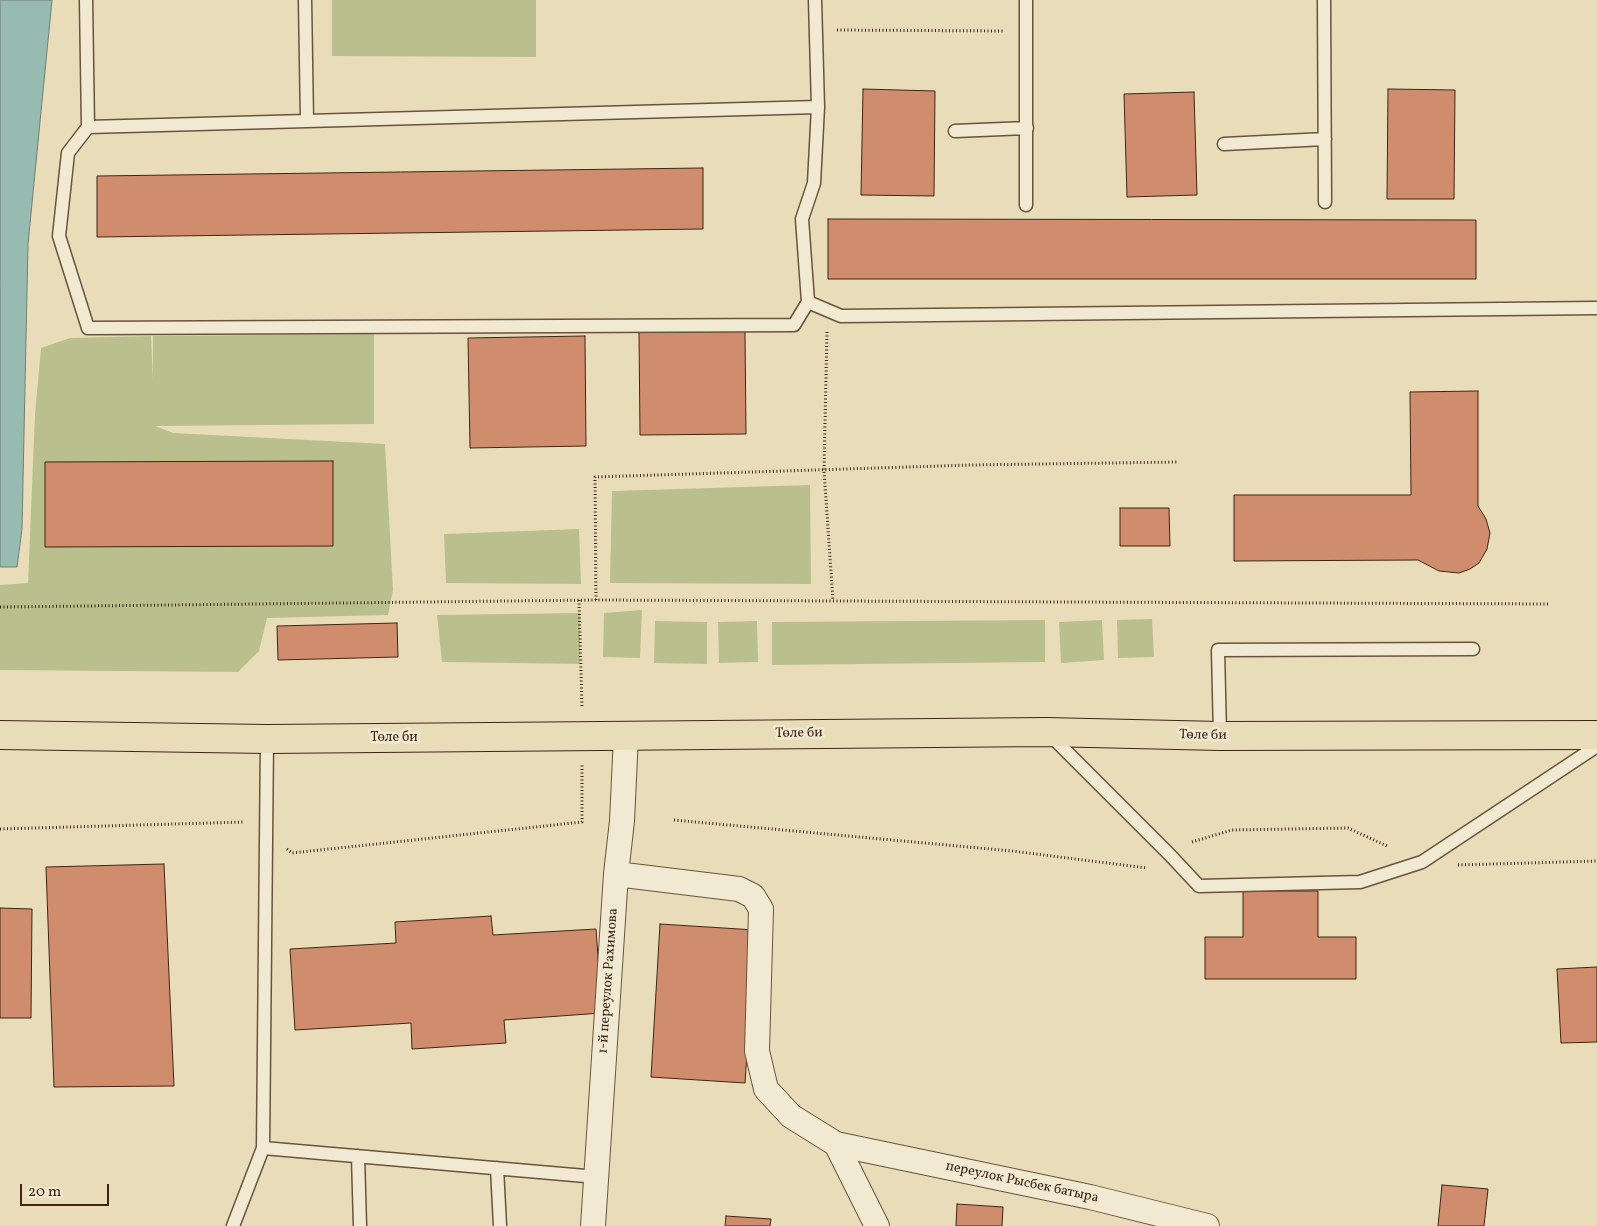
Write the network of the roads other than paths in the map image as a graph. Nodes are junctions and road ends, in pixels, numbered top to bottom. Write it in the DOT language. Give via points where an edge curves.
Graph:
graph roads {
  1 [pos="86,0"];
  2 [pos="305,0"];
  3 [pos="815,0"];
  4 [pos="1026,0"];
  5 [pos="1324,0"];
  6 [pos="818,107"];
  7 [pos="307,121"];
  8 [pos="88,127"];
  9 [pos="1027,128"];
  10 [pos="955,130"];
  11 [pos="1325,139"];
  12 [pos="1224,144"];
  13 [pos="1325,202"];
  14 [pos="1026,205"];
  15 [pos="808,302"];
  16 [pos="1597,308"];
  17 [pos="1473,649"];
  18 [pos="1046,732"];
  19 [pos="0,734"];
  20 [pos="1597,735"];
  21 [pos="626,736"];
  22 [pos="1220,736"];
  23 [pos="267,739"];
  24 [pos="1597,746"];
  25 [pos="616,874"];
  26 [pos="836,1144"];
  27 [pos="263,1148"];
  28 [pos="358,1156"];
  29 [pos="497,1168"];
  30 [pos="597,1177"];
  31 [pos="233,1226"];
  32 [pos="360,1226"];
  33 [pos="500,1226"];
  34 [pos="593,1226"];
  35 [pos="877,1226"];
  36 [pos="1207,1226"];
  1 -- 8 [label="lane"];
  2 -- 7 [label="lane"];
  3 -- 6 [label="lane"];
  4 -- 9 [label="lane"];
  5 -- 11 [label="lane"];
  6 -- 7 [label="lane"];
  6 -- 15 [label="lane" via="814,183 802,219"];
  7 -- 8 [label="lane"];
  8 -- 15 [label="lane" via="68,153 59,236 88,328 794,325"];
  9 -- 10 [label="lane"];
  9 -- 14 [label="lane"];
  11 -- 12 [label="lane"];
  11 -- 13 [label="lane"];
  15 -- 16 [label="lane" via="841,316"];
  17 -- 22 [label="lane" via="1218,650"];
  18 -- 21 [label="main road, Төле би"];
  18 -- 22 [label="main road, Төле би"];
  18 -- 24 [label="lane" via="1199,886 1360,882 1422,862"];
  19 -- 23 [label="main road, Төле би"];
  20 -- 22 [label="main road, Төле би"];
  21 -- 23 [label="main road, Төле би"];
  21 -- 25 [label="street, 1-й переулок Рахимова"];
  23 -- 27 [label="lane"];
  25 -- 26 [label="street, переулок Рысбек батыра" via="739,889 753,896 761,909 757,1051 766,1089 791,1116"];
  25 -- 30 [label="street, 1-й переулок Рахимова"];
  26 -- 35 [label="street"];
  26 -- 36 [label="street, переулок Рысбек батыра" via="1090,1197"];
  27 -- 28 [label="lane"];
  27 -- 31 [label="lane"];
  28 -- 29 [label="lane"];
  28 -- 32 [label="lane"];
  29 -- 30 [label="lane"];
  29 -- 33 [label="lane"];
  30 -- 34 [label="street, 1-й переулок Рахимова"];
}
